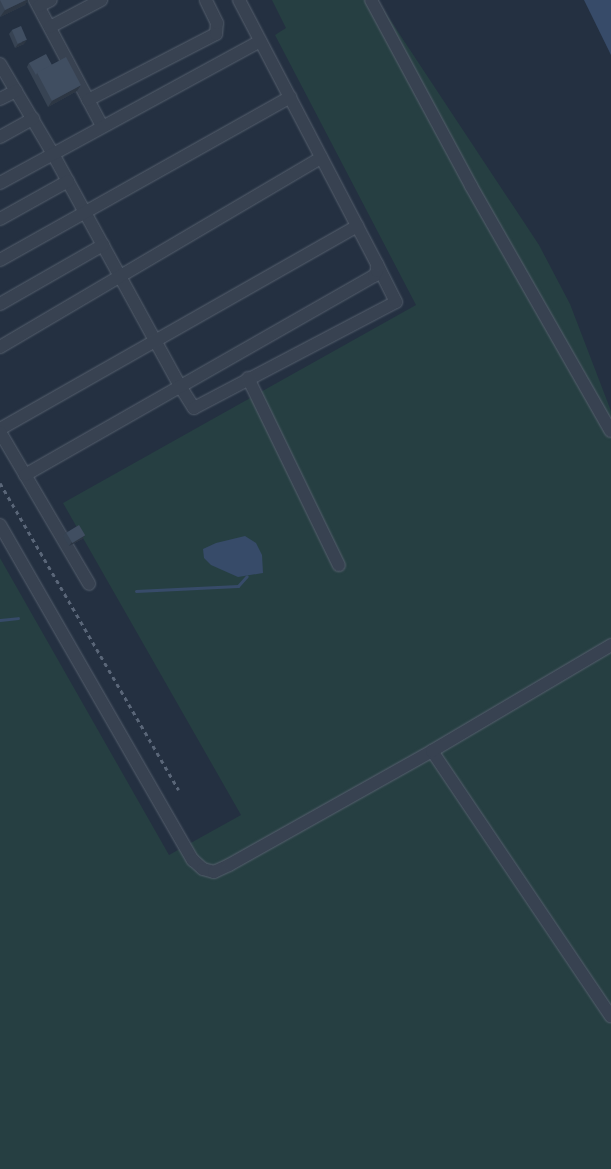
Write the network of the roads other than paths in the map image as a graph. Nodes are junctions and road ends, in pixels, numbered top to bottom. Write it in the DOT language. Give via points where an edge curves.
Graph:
graph roads {
  1 [pos="51,0"];
  2 [pos="101,0"];
  3 [pos="206,0"];
  4 [pos="239,0"];
  5 [pos="371,0"];
  6 [pos="37,3"];
  7 [pos="50,27"];
  8 [pos="260,41"];
  9 [pos="0,64"];
  10 [pos="16,90"];
  11 [pos="290,97"];
  12 [pos="0,99"];
  13 [pos="88,100"];
  14 [pos="33,119"];
  15 [pos="102,126"];
  16 [pos="0,137"];
  17 [pos="53,154"];
  18 [pos="321,158"];
  19 [pos="68,181"];
  20 [pos="0,182"];
  21 [pos="85,212"];
  22 [pos="0,219"];
  23 [pos="357,226"];
  24 [pos="103,245"];
  25 [pos="0,260"];
  26 [pos="377,264"];
  27 [pos="120,276"];
  28 [pos="0,304"];
  29 [pos="155,341"];
  30 [pos="0,347"];
  31 [pos="248,378"];
  32 [pos="180,386"];
  33 [pos="0,429"];
  34 [pos="611,431"];
  35 [pos="0,432"];
  36 [pos="25,475"];
  37 [pos="0,525"];
  38 [pos="338,565"];
  39 [pos="89,584"];
  40 [pos="611,645"];
  41 [pos="432,750"];
  42 [pos="611,1016"];
  1 -- 6 [label="lane"];
  2 -- 7 [label="lane"];
  3 -- 13 [label="lane" via="217,22 216,34"];
  4 -- 8 [label="lane"];
  5 -- 34 [label="lane" via="474,192"];
  6 -- 7 [label="lane"];
  7 -- 13 [label="lane"];
  8 -- 11 [label="lane"];
  8 -- 15 [label="lane"];
  9 -- 10 [label="lane"];
  10 -- 12 [label="lane"];
  10 -- 14 [label="lane"];
  11 -- 18 [label="lane"];
  11 -- 21 [label="lane"];
  13 -- 15 [label="lane"];
  14 -- 16 [label="lane"];
  14 -- 17 [label="lane"];
  15 -- 17 [label="lane"];
  17 -- 19 [label="lane"];
  17 -- 20 [label="lane"];
  18 -- 23 [label="lane"];
  18 -- 27 [label="lane"];
  19 -- 21 [label="lane"];
  19 -- 22 [label="lane"];
  21 -- 24 [label="lane"];
  21 -- 25 [label="lane"];
  23 -- 26 [label="lane"];
  23 -- 29 [label="lane"];
  24 -- 27 [label="lane"];
  24 -- 28 [label="lane"];
  26 -- 31 [label="lane" via="396,302"];
  26 -- 32 [label="lane" via="374,276"];
  27 -- 29 [label="lane"];
  27 -- 30 [label="lane"];
  29 -- 32 [label="lane"];
  29 -- 33 [label="lane"];
  31 -- 32 [label="lane" via="194,408"];
  31 -- 38 [label="lane"];
  32 -- 36 [label="lane"];
  35 -- 36 [label="lane"];
  36 -- 39 [label="lane"];
  37 -- 41 [label="lane" via="194,860 203,869 214,872 229,865"];
  40 -- 41 [label="lane"];
  41 -- 42 [label="lane"];
}
